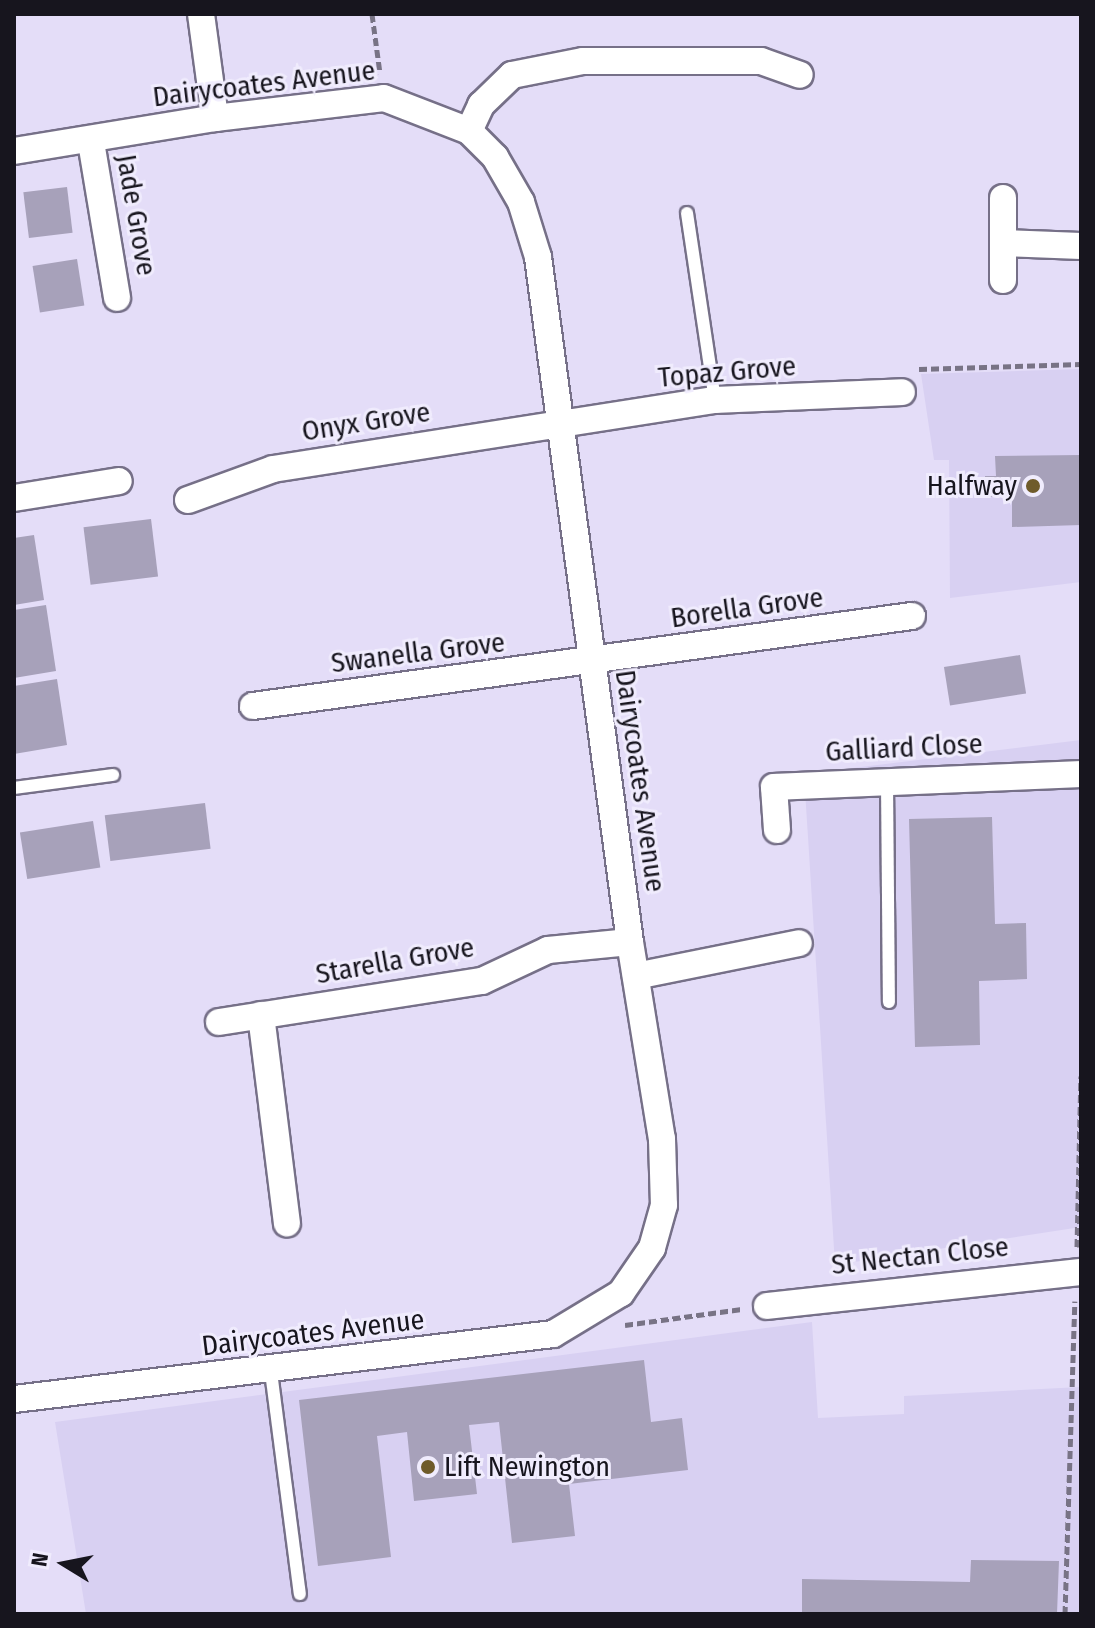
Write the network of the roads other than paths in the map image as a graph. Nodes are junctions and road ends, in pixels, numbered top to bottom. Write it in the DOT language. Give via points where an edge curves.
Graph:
graph roads {
  1 [pos="201,14"];
  2 [pos="800,75"];
  3 [pos="215,118"];
  4 [pos="469,131"];
  5 [pos="91,142"];
  6 [pos="14,151"];
  7 [pos="1003,198"];
  8 [pos="687,213"];
  9 [pos="1003,243"];
  10 [pos="1081,246"];
  11 [pos="1003,280"];
  12 [pos="117,298"];
  13 [pos="902,392"];
  14 [pos="715,400"];
  15 [pos="558,425"];
  16 [pos="119,481"];
  17 [pos="14,498"];
  18 [pos="188,500"];
  19 [pos="912,616"];
  20 [pos="591,663"];
  21 [pos="253,706"];
  22 [pos="1081,774"];
  23 [pos="113,775"];
  24 [pos="887,779"];
  25 [pos="14,788"];
  26 [pos="777,830"];
  27 [pos="630,942"];
  28 [pos="799,943"];
  29 [pos="636,976"];
  30 [pos="889,1002"];
  31 [pos="261,1015"];
  32 [pos="219,1022"];
  33 [pos="287,1223"];
  34 [pos="1079,1272"];
  35 [pos="767,1306"];
  36 [pos="271,1372"];
  37 [pos="14,1399"];
  38 [pos="300,1594"];
  1 -- 3 [label="street"];
  2 -- 4 [label="street" via="761,61 583,61 512,75 481,105"];
  3 -- 4 [label="street, Dairycoates Avenue" via="384,98"];
  3 -- 5 [label="street, Dairycoates Avenue"];
  4 -- 15 [label="street, Dairycoates Avenue" via="495,157 521,202 534,243"];
  5 -- 6 [label="street, Dairycoates Avenue"];
  5 -- 12 [label="street, Jade Grove"];
  7 -- 9 [label="street"];
  8 -- 14 [label="lane"];
  9 -- 10 [label="street"];
  9 -- 11 [label="street"];
  13 -- 14 [label="street, Topaz Grove"];
  14 -- 15 [label="street, Topaz Grove"];
  15 -- 18 [label="street, Onyx Grove" via="273,469"];
  15 -- 20 [label="street, Dairycoates Avenue"];
  16 -- 17 [label="street"];
  19 -- 20 [label="street, Borella Grove"];
  20 -- 21 [label="street, Swanella Grove"];
  20 -- 27 [label="street, Dairycoates Avenue"];
  22 -- 24 [label="street, Galliard Close"];
  23 -- 25 [label="lane"];
  24 -- 26 [label="street, Galliard Close" via="774,787"];
  24 -- 30 [label="lane"];
  27 -- 29 [label="street, Dairycoates Avenue"];
  27 -- 31 [label="street, Starella Grove" via="548,950 482,981"];
  28 -- 29 [label="street"];
  29 -- 36 [label="street, Dairycoates Avenue" via="662,1139 664,1205 652,1248 621,1293 553,1334"];
  31 -- 32 [label="street, Starella Grove"];
  31 -- 33 [label="street"];
  34 -- 35 [label="street, St Nectan Close"];
  36 -- 37 [label="street, Dairycoates Avenue"];
  36 -- 38 [label="lane"];
}
